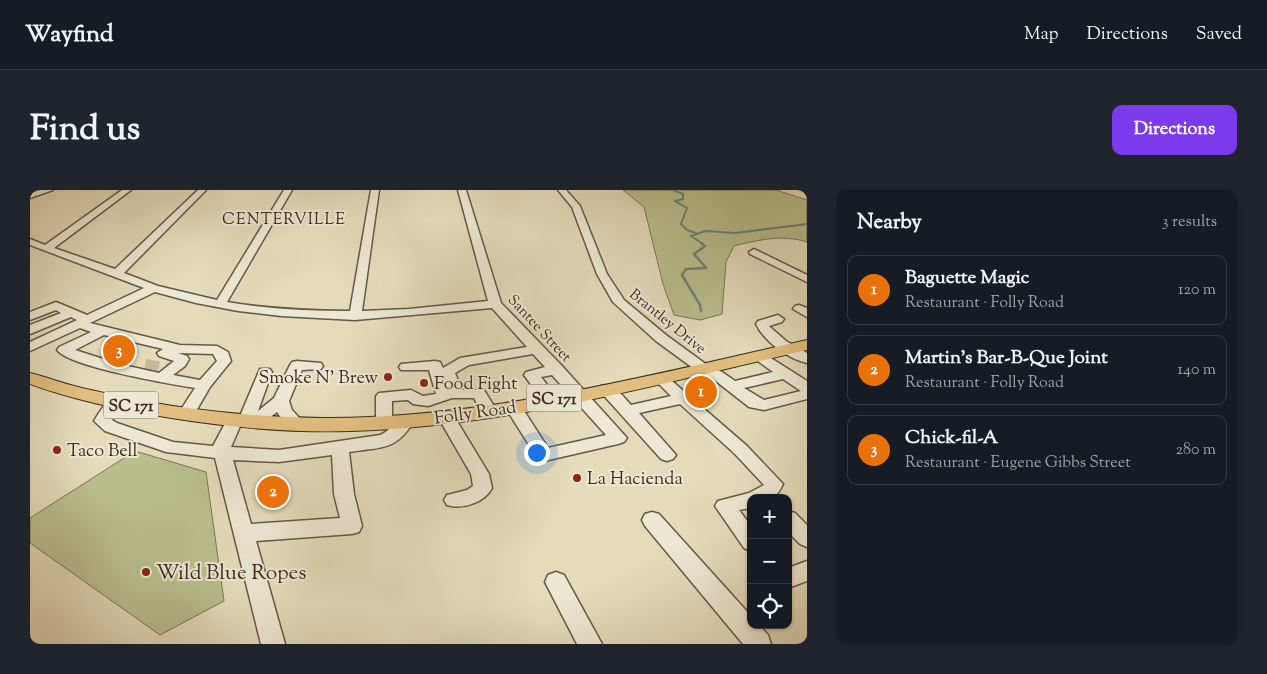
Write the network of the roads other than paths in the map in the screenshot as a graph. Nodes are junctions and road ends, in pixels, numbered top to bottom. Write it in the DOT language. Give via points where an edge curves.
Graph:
graph roads {
  1 [pos="49,190"];
  2 [pos="127,190"];
  3 [pos="202,190"];
  4 [pos="288,190"];
  5 [pos="376,190"];
  6 [pos="462,190"];
  7 [pos="562,190"];
  8 [pos="30,196"];
  9 [pos="30,242"];
  10 [pos="47,248"];
  11 [pos="754,252"];
  12 [pos="117,273"];
  13 [pos="807,279"];
  14 [pos="154,288"];
  15 [pos="220,304"];
  16 [pos="495,304"];
  17 [pos="71,313"];
  18 [pos="30,316"];
  19 [pos="355,316"];
  20 [pos="778,319"];
  21 [pos="83,322"];
  22 [pos="30,330"];
  23 [pos="109,332"];
  24 [pos="30,347"];
  25 [pos="798,347"];
  26 [pos="538,349"];
  27 [pos="758,356"];
  28 [pos="807,359"];
  29 [pos="145,366"];
  30 [pos="316,366"];
  31 [pos="406,367"];
  32 [pos="702,368"];
  33 [pos="126,370"];
  34 [pos="557,370"];
  35 [pos="265,372"];
  36 [pos="166,373"];
  37 [pos="785,374"];
  38 [pos="30,378"];
  39 [pos="660,378"];
  40 [pos="204,385"];
  41 [pos="732,386"];
  42 [pos="807,388"];
  43 [pos="606,389"];
  44 [pos="807,394"];
  45 [pos="580,395"];
  46 [pos="684,398"];
  47 [pos="550,399"];
  48 [pos="281,401"];
  49 [pos="116,402"];
  50 [pos="513,407"];
  51 [pos="489,411"];
  52 [pos="628,411"];
  53 [pos="435,412"];
  54 [pos="186,414"];
  55 [pos="246,420"];
  56 [pos="406,421"];
  57 [pos="384,422"];
  58 [pos="296,423"];
  59 [pos="340,448"];
  60 [pos="222,453"];
  61 [pos="667,455"];
  62 [pos="764,494"];
  63 [pos="454,500"];
  64 [pos="747,501"];
  65 [pos="652,520"];
  66 [pos="792,523"];
  67 [pos="747,533"];
  68 [pos="243,534"];
  69 [pos="807,538"];
  70 [pos="807,571"];
  71 [pos="792,577"];
  72 [pos="556,582"];
  73 [pos="273,644"];
  74 [pos="590,644"];
  75 [pos="759,644"];
  1 -- 8 [label="street"];
  2 -- 10 [label="street"];
  3 -- 12 [label="street"];
  4 -- 15 [label="street"];
  5 -- 19 [label="street"];
  6 -- 16 [label="street, Santee Street"];
  7 -- 32 [label="street, Brantley Drive" via="576,206 602,274 619,302"];
  9 -- 10 [label="street"];
  10 -- 12 [label="street"];
  11 -- 13 [label="street"];
  12 -- 14 [label="street"];
  14 -- 15 [label="street"];
  14 -- 21 [label="street"];
  15 -- 19 [label="street" via="290,314"];
  16 -- 19 [label="street"];
  16 -- 26 [label="street, Santee Street"];
  17 -- 18 [label="street" via="56,306"];
  17 -- 21 [label="street"];
  17 -- 22 [label="street"];
  20 -- 25 [label="street" via="762,324 764,329"];
  21 -- 23 [label="street"];
  21 -- 24 [label="street"];
  23 -- 33 [label="street" via="64,350"];
  23 -- 36 [label="street" via="118,341 182,359"];
  23 -- 40 [label="street" via="180,349 217,350 224,361"];
  25 -- 27 [label="main road, Folly Road / SC 171"];
  25 -- 28 [label="street"];
  26 -- 34 [label="street, Santee Street"];
  26 -- 51 [label="street" via="465,361 447,372 457,395 478,393"];
  27 -- 32 [label="main road, Folly Road / SC 171"];
  27 -- 37 [label="street"];
  29 -- 33 [label="street"];
  30 -- 48 [label="street" via="297,365"];
  31 -- 53 [label="street" via="435,365 444,397"];
  32 -- 39 [label="main road, Folly Road / SC 171"];
  32 -- 41 [label="street, Brantley Drive"];
  33 -- 36 [label="street"];
  34 -- 45 [label="street, Santee Street"];
  34 -- 47 [label="street" via="531,375"];
  35 -- 55 [label="street"];
  36 -- 40 [label="street"];
  37 -- 41 [label="street"];
  37 -- 42 [label="street"];
  38 -- 49 [label="main road, Folly Road / SC 171" via="70,393"];
  39 -- 43 [label="main road, Folly Road / SC 171"];
  39 -- 46 [label="street"];
  40 -- 54 [label="street"];
  41 -- 44 [label="street, Brantley Drive" via="755,403 764,405"];
  43 -- 45 [label="main road, Folly Road / SC 171"];
  43 -- 52 [label="street"];
  45 -- 47 [label="main road, Folly Road / SC 171"];
  45 -- 50 [label="street, Santee Street" via="618,438 544,455"];
  46 -- 52 [label="street"];
  46 -- 62 [label="street" via="774,484"];
  47 -- 50 [label="main road, Folly Road / SC 171"];
  48 -- 55 [label="street"];
  48 -- 58 [label="street" via="285,412"];
  49 -- 54 [label="main road, Folly Road / SC 171"];
  49 -- 60 [label="street" via="102,421 111,427 172,448"];
  50 -- 51 [label="main road, Folly Road / SC 171"];
  51 -- 53 [label="main road, Folly Road / SC 171"];
  52 -- 61 [label="street"];
  53 -- 56 [label="main road, Folly Road / SC 171"];
  53 -- 57 [label="street" via="411,395 384,396"];
  53 -- 63 [label="street" via="480,474 480,492"];
  54 -- 55 [label="main road, Folly Road / SC 171"];
  55 -- 58 [label="main road, Folly Road / SC 171"];
  55 -- 60 [label="street" via="222,446"];
  56 -- 57 [label="main road, Folly Road / SC 171"];
  56 -- 59 [label="street" via="394,437"];
  57 -- 58 [label="main road, Folly Road / SC 171"];
  59 -- 60 [label="street" via="279,456"];
  59 -- 68 [label="street" via="344,494 352,526"];
  60 -- 68 [label="street"];
  64 -- 67 [label="street" via="725,506"];
  65 -- 75 [label="street"];
  66 -- 69 [label="street"];
  68 -- 73 [label="street"];
  70 -- 71 [label="street"];
  72 -- 74 [label="street"];
}
